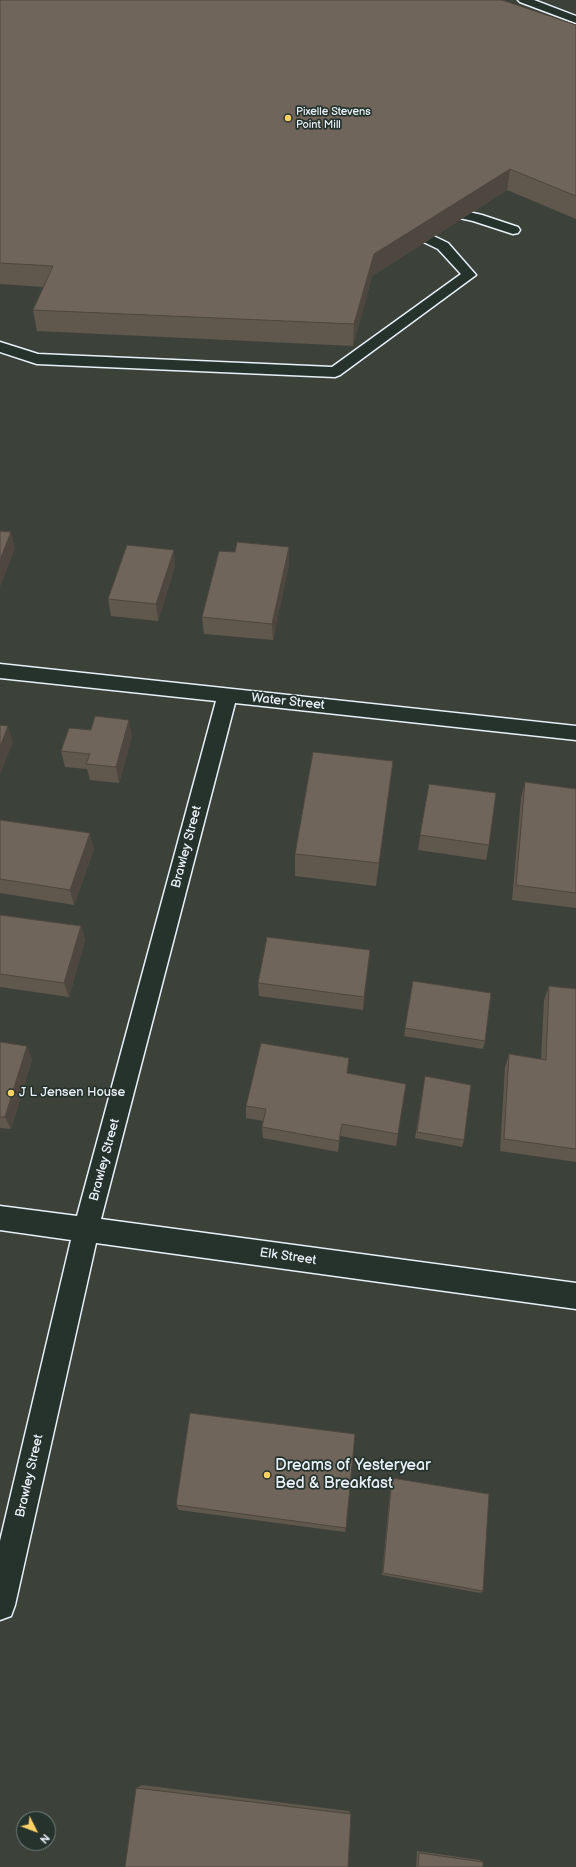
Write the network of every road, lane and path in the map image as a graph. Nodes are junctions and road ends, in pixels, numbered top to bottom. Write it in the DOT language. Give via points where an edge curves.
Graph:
graph roads {
  1 [pos="524,0"];
  2 [pos="576,20"];
  3 [pos="513,230"];
  4 [pos="0,347"];
  5 [pos="0,671"];
  6 [pos="227,696"];
  7 [pos="576,733"];
  8 [pos="0,1218"];
  9 [pos="86,1230"];
  10 [pos="576,1296"];
  11 [pos="0,1605"];
  1 -- 2 [label="street"];
  3 -- 4 [label="street" via="435,208 414,212 410,230 443,246 469,275 335,372 37,359"];
  5 -- 6 [label="street, Water Street"];
  6 -- 7 [label="street, Water Street"];
  6 -- 9 [label="street, Brawley Street"];
  8 -- 9 [label="street, Elk Street"];
  9 -- 10 [label="street, Elk Street"];
  9 -- 11 [label="street, Brawley Street"];
}
